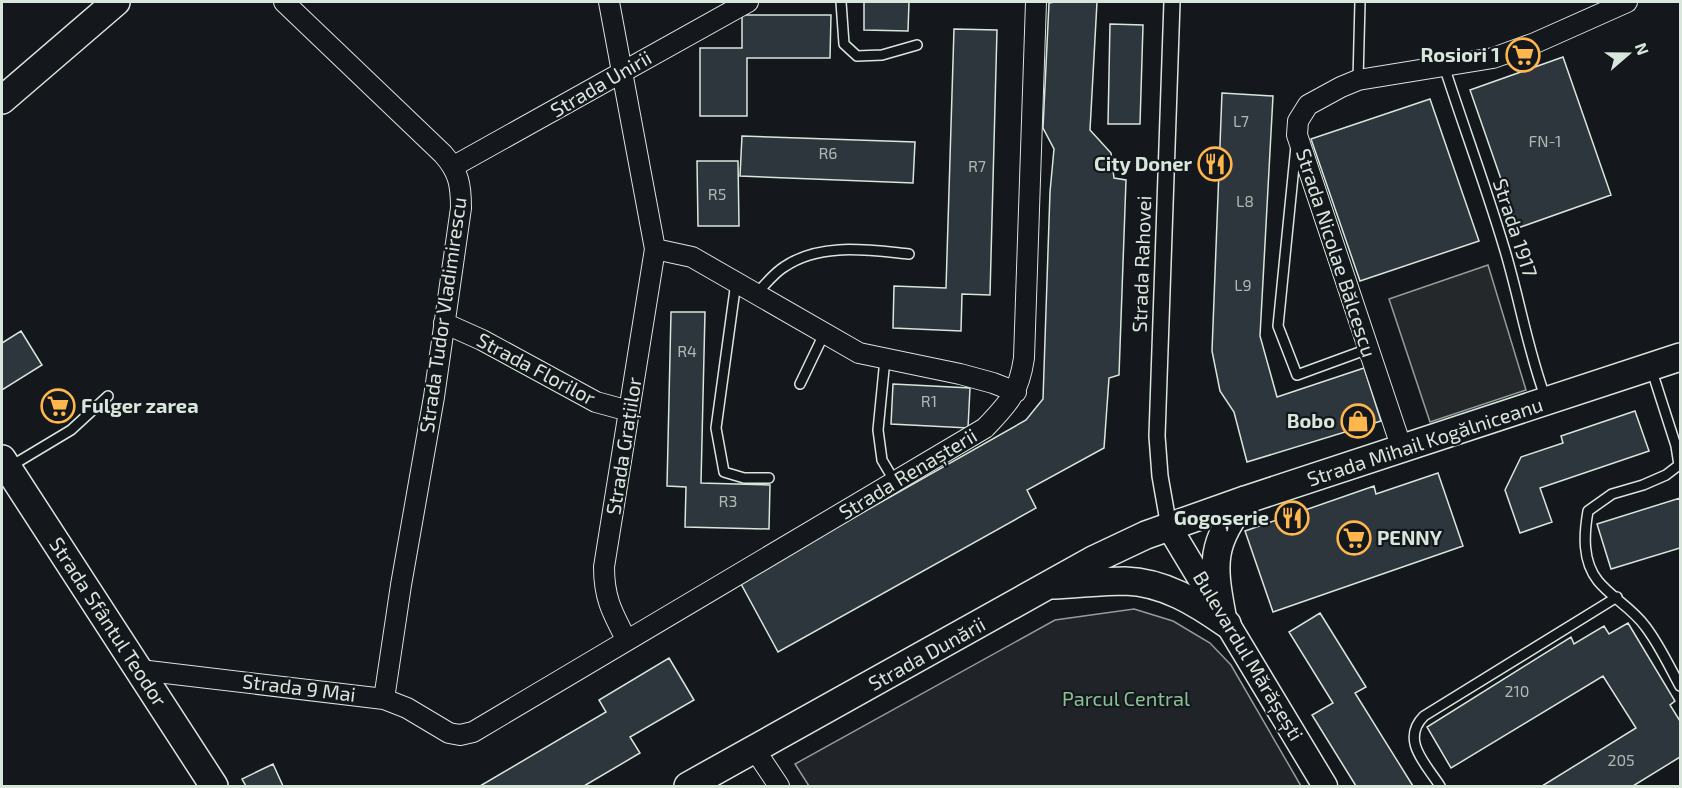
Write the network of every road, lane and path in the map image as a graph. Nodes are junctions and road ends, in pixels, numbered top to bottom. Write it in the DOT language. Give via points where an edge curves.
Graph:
graph roads {
  1 [pos="116,2"];
  2 [pos="284,2"];
  3 [pos="609,2"];
  4 [pos="748,2"];
  5 [pos="841,2"];
  6 [pos="1036,2"];
  7 [pos="1172,2"];
  8 [pos="1360,2"];
  9 [pos="1627,2"];
  10 [pos="917,45"];
  11 [pos="1444,66"];
  12 [pos="622,73"];
  13 [pos="1358,80"];
  14 [pos="2,100"];
  15 [pos="1297,135"];
  16 [pos="454,166"];
  17 [pos="655,249"];
  18 [pos="909,254"];
  19 [pos="736,281"];
  20 [pos="757,293"];
  21 [pos="444,323"];
  22 [pos="824,334"];
  23 [pos="1368,349"];
  24 [pos="1680,357"];
  25 [pos="885,359"];
  26 [pos="1650,367"];
  27 [pos="800,384"];
  28 [pos="1016,392"];
  29 [pos="108,396"];
  30 [pos="1547,402"];
  31 [pos="629,411"];
  32 [pos="1402,449"];
  33 [pos="5,463"];
  34 [pos="769,478"];
  35 [pos="896,482"];
  36 [pos="1245,500"];
  37 [pos="1169,527"];
  38 [pos="1047,586"];
  39 [pos="1617,597"];
  40 [pos="1225,620"];
  41 [pos="626,639"];
  42 [pos="140,670"];
  43 [pos="1680,686"];
  44 [pos="384,699"];
  45 [pos="449,733"];
  46 [pos="755,750"];
  47 [pos="214,786"];
  48 [pos="688,786"];
  49 [pos="779,786"];
  50 [pos="1325,786"];
  51 [pos="1440,786"];
  1 -- 14 [label="main road"];
  2 -- 16 [label="street"];
  3 -- 12 [label="street, Strada Grațiilor"];
  4 -- 12 [label="street, Strada Unirii"];
  5 -- 10 [label="lane" via="844,44 857,56 882,55"];
  6 -- 28 [label="street, Strada Renașterii" via="1024,358"];
  7 -- 37 [label="street, Strada Rahovei" via="1157,436"];
  8 -- 13 [label="lane"];
  9 -- 11 [label="street, Strada Nicolae Bălcescu" via="1535,43 1493,57"];
  11 -- 13 [label="street, Strada Nicolae Bălcescu"];
  11 -- 30 [label="lane, Strada 1917" via="1503,244"];
  12 -- 16 [label="street, Strada Unirii"];
  12 -- 17 [label="street, Strada Grațiilor"];
  13 -- 15 [label="street, Strada Nicolae Bălcescu" via="1308,105 1298,121"];
  15 -- 23 [label="street, Strada Nicolae Bălcescu"];
  15 -- 23 [label="lane" via="1278,326 1298,375"];
  16 -- 21 [label="street, Strada Tudor Vladimirescu" via="461,188 461,208"];
  17 -- 19 [label="street" via="692,257"];
  17 -- 31 [label="street, Strada Grațiilor"];
  18 -- 20 [label="lane" via="829,250 783,267"];
  19 -- 20 [label="street"];
  19 -- 34 [label="lane" via="716,428 724,472 744,478"];
  20 -- 22 [label="street"];
  21 -- 31 [label="street, Strada Florilor" via="596,402"];
  21 -- 44 [label="street, Strada Tudor Vladimirescu"];
  22 -- 25 [label="street" via="859,353"];
  22 -- 27 [label="lane"];
  23 -- 32 [label="street, Strada Nicolae Bălcescu"];
  24 -- 26 [label="main road, Strada Mihail Kogălniceanu"];
  25 -- 28 [label="street" via="960,374"];
  25 -- 35 [label="lane" via="878,430 882,460"];
  26 -- 30 [label="main road, Strada Mihail Kogălniceanu"];
  26 -- 39 [label="lane" via="1676,446 1678,465 1666,475 1612,494 1588,511 1583,536 1588,561 1598,581"];
  28 -- 35 [label="street, Strada Renașterii" via="985,428"];
  29 -- 33 [label="lane" via="71,430"];
  30 -- 32 [label="main road, Strada Mihail Kogălniceanu"];
  31 -- 41 [label="street, Strada Grațiilor" via="604,567 604,589"];
  32 -- 36 [label="main road, Strada Mihail Kogălniceanu"];
  33 -- 42 [label="main road, Strada Sfântul Teodor"];
  35 -- 41 [label="street, Strada Renașterii"];
  36 -- 37 [label="main road, Strada Mihail Kogălniceanu"];
  36 -- 40 [label="main road" via="1226,526 1216,553 1215,572"];
  37 -- 38 [label="main road, Strada Dunării" via="1110,551"];
  37 -- 40 [label="street, Bulevardul Mărășești"];
  38 -- 40 [label="main road" via="1127,581 1157,586"];
  38 -- 46 [label="main road, Strada Dunării"];
  39 -- 43 [label="lane" via="1646,626"];
  39 -- 51 [label="lane" via="1416,724 1413,735 1417,752"];
  40 -- 50 [label="street, Bulevardul Mărășești"];
  41 -- 45 [label="street, Strada Renașterii" via="473,732"];
  42 -- 44 [label="street, Strada 9 Mai"];
  42 -- 47 [label="main road, Strada Sfântul Teodor"];
  44 -- 45 [label="street, Strada 9 Mai"];
  46 -- 48 [label="main road, Strada Dunării"];
  46 -- 49 [label="street"];
}
